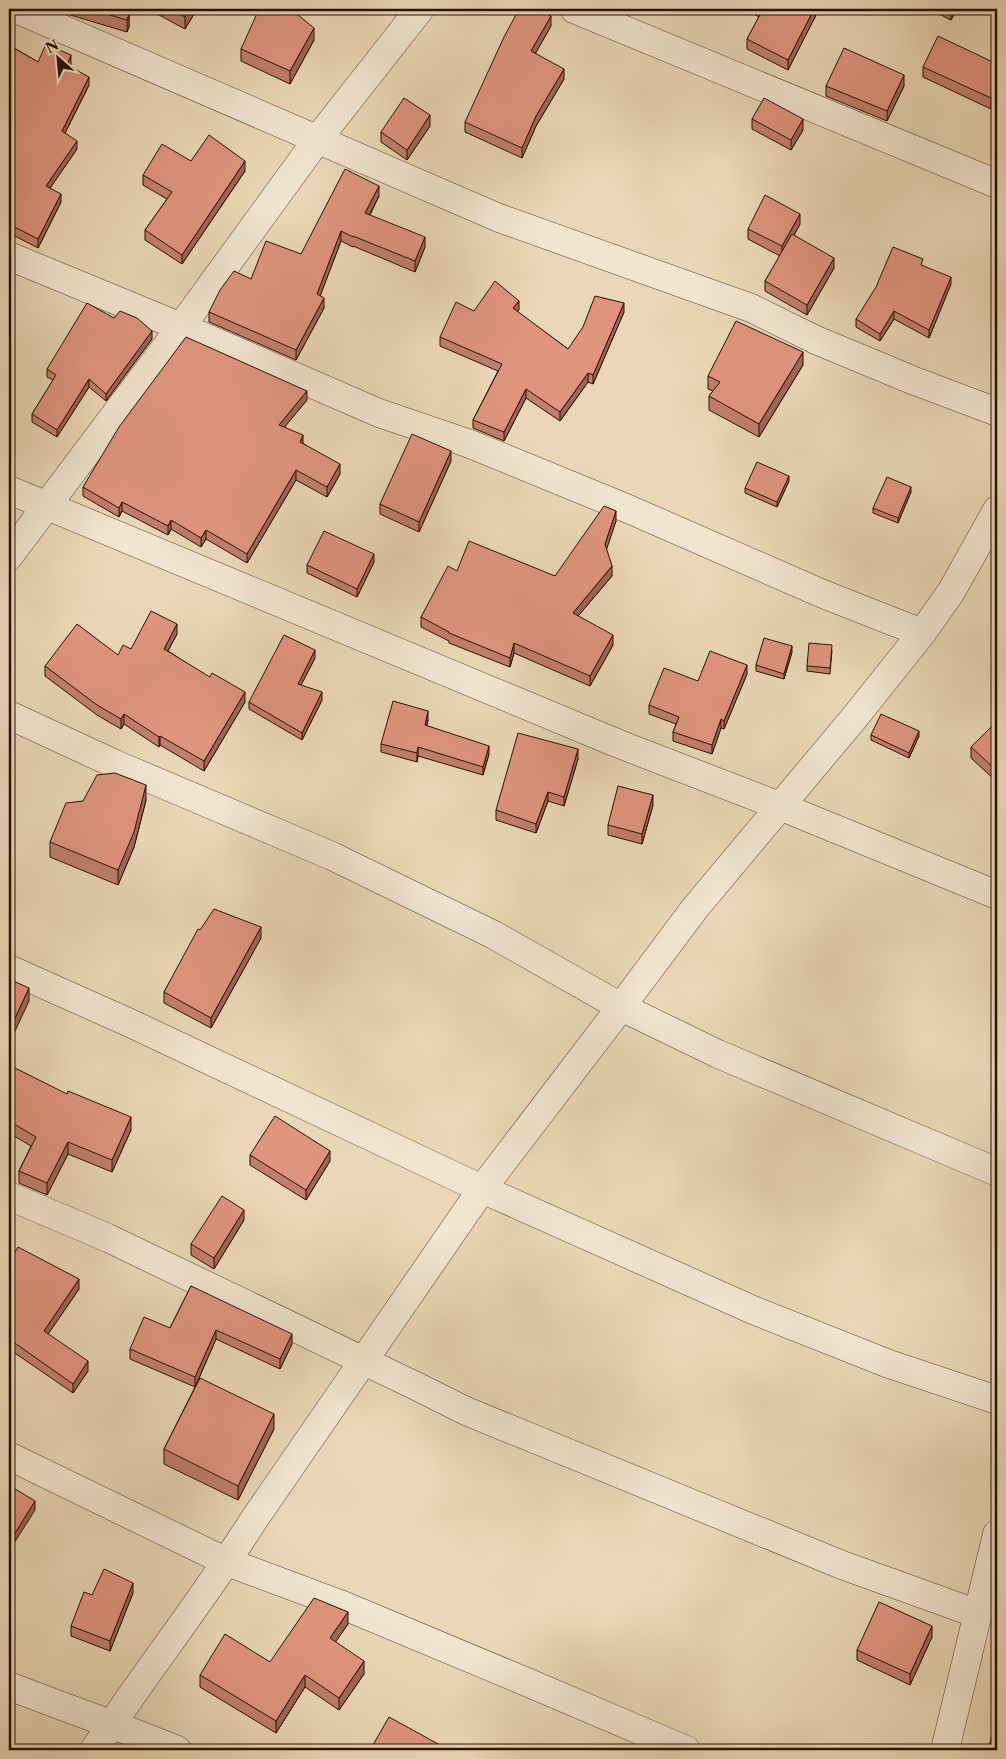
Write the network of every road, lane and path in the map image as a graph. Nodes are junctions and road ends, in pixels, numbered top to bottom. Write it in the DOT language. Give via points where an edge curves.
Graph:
graph roads {
  1 [pos="16,9"];
  2 [pos="420,9"];
  3 [pos="574,9"];
  4 [pos="317,140"];
  5 [pos="997,184"];
  6 [pos="9,256"];
  7 [pos="181,327"];
  8 [pos="997,412"];
  9 [pos="9,490"];
  10 [pos="47,507"];
  11 [pos="997,510"];
  12 [pos="9,556"];
  13 [pos="922,633"];
  14 [pos="9,715"];
  15 [pos="782,807"];
  16 [pos="997,895"];
  17 [pos="9,969"];
  18 [pos="621,1008"];
  19 [pos="997,1172"];
  20 [pos="482,1188"];
  21 [pos="9,1196"];
  22 [pos="362,1361"];
  23 [pos="997,1400"];
  24 [pos="9,1456"];
  25 [pos="995,1548"];
  26 [pos="227,1562"];
  27 [pos="978,1614"];
  28 [pos="9,1686"];
  29 [pos="112,1724"];
  30 [pos="94,1750"];
  31 [pos="177,1750"];
  32 [pos="686,1750"];
  33 [pos="945,1750"];
  1 -- 4 [label="street"];
  2 -- 4 [label="street"];
  3 -- 5 [label="street"];
  4 -- 7 [label="street"];
  4 -- 8 [label="street" via="499,218 751,308 912,380"];
  6 -- 7 [label="street"];
  7 -- 10 [label="street"];
  7 -- 13 [label="street" via="379,413 470,444"];
  9 -- 10 [label="street"];
  10 -- 12 [label="street"];
  10 -- 15 [label="street" via="619,744"];
  11 -- 13 [label="street" via="951,592"];
  13 -- 15 [label="street"];
  14 -- 18 [label="street" via="332,856 494,935"];
  15 -- 16 [label="street"];
  15 -- 18 [label="street" via="695,908"];
  17 -- 20 [label="street"];
  18 -- 19 [label="street" via="726,1058"];
  18 -- 20 [label="street"];
  20 -- 22 [label="street"];
  20 -- 23 [label="street" via="753,1310 889,1364"];
  21 -- 22 [label="street" via="108,1238"];
  22 -- 26 [label="street"];
  22 -- 27 [label="street" via="466,1412 842,1565"];
  24 -- 26 [label="street"];
  25 -- 27 [label="street"];
  26 -- 29 [label="street"];
  26 -- 32 [label="street" via="349,1608"];
  27 -- 33 [label="street"];
  28 -- 29 [label="street"];
  29 -- 30 [label="street"];
  29 -- 31 [label="street"];
}
